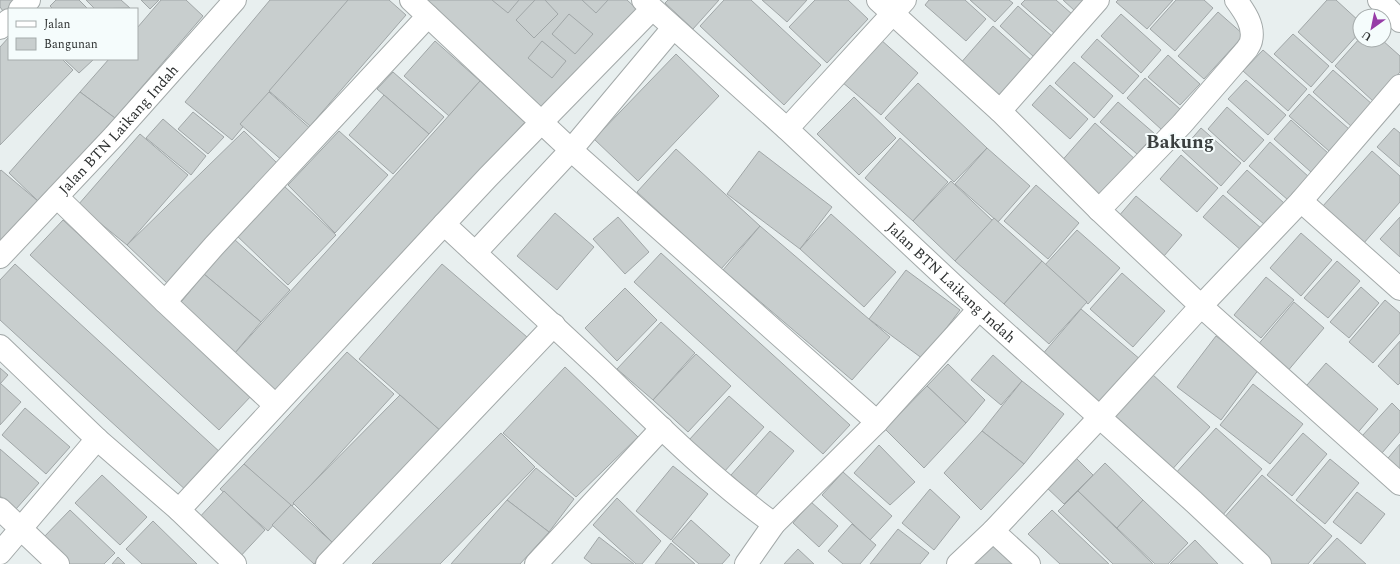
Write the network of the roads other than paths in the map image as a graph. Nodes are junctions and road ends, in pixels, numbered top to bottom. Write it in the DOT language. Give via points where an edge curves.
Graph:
graph roads {
  1 [pos="29,0"];
  2 [pos="411,0"];
  3 [pos="1098,0"];
  4 [pos="1236,0"];
  5 [pos="1379,0"];
  6 [pos="223,4"];
  7 [pos="892,4"];
  8 [pos="647,5"];
  9 [pos="21,8"];
  10 [pos="428,16"];
  11 [pos="8,21"];
  12 [pos="1400,21"];
  13 [pos="0,28"];
  14 [pos="673,28"];
  15 [pos="1400,86"];
  16 [pos="1000,110"];
  17 [pos="541,122"];
  18 [pos="787,129"];
  19 [pos="570,150"];
  20 [pos="57,197"];
  21 [pos="1301,201"];
  22 [pos="1099,210"];
  23 [pos="444,224"];
  24 [pos="475,253"];
  25 [pos="0,257"];
  26 [pos="1400,289"];
  27 [pos="165,302"];
  28 [pos="1200,306"];
  29 [pos="979,309"];
  30 [pos="554,325"];
  31 [pos="0,346"];
  32 [pos="275,406"];
  33 [pos="1099,418"];
  34 [pos="877,422"];
  35 [pos="662,428"];
  36 [pos="97,439"];
  37 [pos="1400,484"];
  38 [pos="0,509"];
  39 [pos="178,510"];
  40 [pos="774,524"];
  41 [pos="21,529"];
  42 [pos="993,531"];
  43 [pos="0,553"];
  44 [pos="58,564"];
  45 [pos="235,564"];
  46 [pos="327,564"];
  47 [pos="536,564"];
  48 [pos="746,564"];
  49 [pos="958,564"];
  50 [pos="1029,564"];
  51 [pos="1260,564"];
  1 -- 9 [label="street"];
  2 -- 10 [label="street"];
  3 -- 16 [label="street"];
  4 -- 22 [label="street" via="1246,14 1252,32 1247,49 1182,124"];
  5 -- 12 [label="street"];
  6 -- 20 [label="street, Jalan BTN Laikang Indah" via="114,136"];
  7 -- 16 [label="street"];
  7 -- 18 [label="street"];
  8 -- 14 [label="street, Jalan BTN Laikang Indah"];
  8 -- 17 [label="street"];
  10 -- 17 [label="street"];
  10 -- 27 [label="street"];
  11 -- 13 [label="street"];
  14 -- 18 [label="street, Jalan BTN Laikang Indah"];
  14 -- 19 [label="street"];
  15 -- 21 [label="street"];
  16 -- 22 [label="street"];
  17 -- 19 [label="street"];
  17 -- 23 [label="street"];
  18 -- 29 [label="street, Jalan BTN Laikang Indah"];
  19 -- 24 [label="street"];
  19 -- 34 [label="street"];
  20 -- 25 [label="street, Jalan BTN Laikang Indah"];
  20 -- 27 [label="street"];
  21 -- 26 [label="street"];
  21 -- 28 [label="street"];
  22 -- 28 [label="street"];
  23 -- 24 [label="street"];
  23 -- 32 [label="street"];
  24 -- 30 [label="street"];
  27 -- 32 [label="street"];
  28 -- 33 [label="street"];
  28 -- 37 [label="street"];
  29 -- 33 [label="street, Jalan BTN Laikang Indah"];
  29 -- 34 [label="street"];
  30 -- 35 [label="street"];
  30 -- 46 [label="street"];
  31 -- 36 [label="street"];
  32 -- 39 [label="street"];
  33 -- 42 [label="street"];
  33 -- 51 [label="street, Jalan BTN Laikang Indah"];
  34 -- 40 [label="street"];
  35 -- 40 [label="street" via="749,506"];
  35 -- 47 [label="street"];
  36 -- 39 [label="street"];
  36 -- 41 [label="street"];
  38 -- 41 [label="street"];
  39 -- 45 [label="street"];
  40 -- 48 [label="street"];
  41 -- 43 [label="street"];
  41 -- 44 [label="street"];
  42 -- 49 [label="street"];
  42 -- 50 [label="street"];
}
